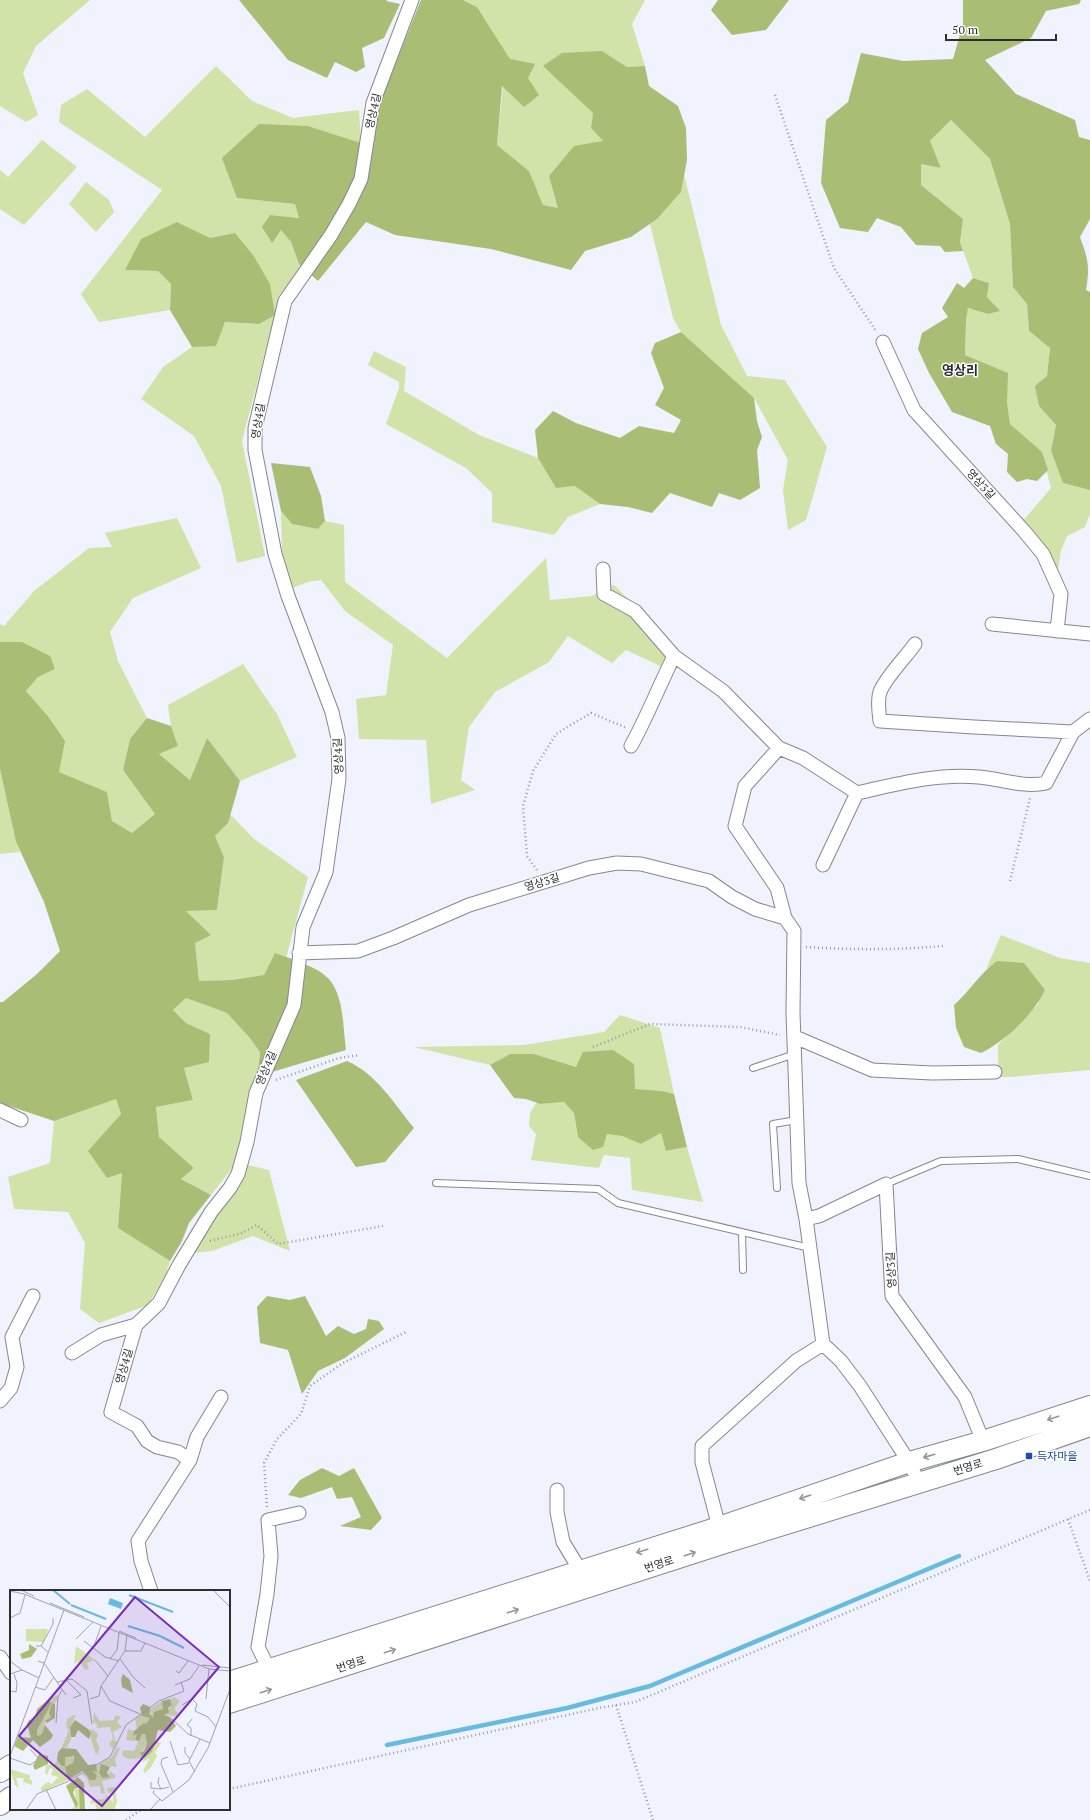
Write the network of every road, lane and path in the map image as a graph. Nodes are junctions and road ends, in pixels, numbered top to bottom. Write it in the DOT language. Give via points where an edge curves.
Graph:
graph roads {
  1 [pos="412,0"];
  2 [pos="775,95"];
  3 [pos="883,342"];
  4 [pos="603,569"];
  5 [pos="992,624"];
  6 [pos="1057,631"];
  7 [pos="1090,634"];
  8 [pos="915,644"];
  9 [pos="674,656"];
  10 [pos="1090,719"];
  11 [pos="1073,732"];
  12 [pos="638,734"];
  13 [pos="631,746"];
  14 [pos="780,748"];
  15 [pos="1033,786"];
  16 [pos="857,793"];
  17 [pos="823,865"];
  18 [pos="546,881"];
  19 [pos="1010,881"];
  20 [pos="784,918"];
  21 [pos="794,946"];
  22 [pos="942,946"];
  23 [pos="299,954"];
  24 [pos="794,1037"];
  25 [pos="593,1047"];
  26 [pos="795,1054"];
  27 [pos="360,1055"];
  28 [pos="753,1068"];
  29 [pos="995,1072"];
  30 [pos="259,1086"];
  31 [pos="0,1110"];
  32 [pos="21,1120"];
  33 [pos="797,1120"];
  34 [pos="1090,1176"];
  35 [pos="436,1183"];
  36 [pos="886,1184"];
  37 [pos="777,1188"];
  38 [pos="806,1219"];
  39 [pos="383,1226"];
  40 [pos="742,1232"];
  41 [pos="190,1246"];
  42 [pos="810,1248"];
  43 [pos="743,1270"];
  44 [pos="33,1296"];
  45 [pos="136,1325"];
  46 [pos="406,1332"];
  47 [pos="823,1344"];
  48 [pos="72,1353"];
  49 [pos="221,1397"];
  50 [pos="0,1401"];
  51 [pos="1090,1406"];
  52 [pos="1090,1426"];
  53 [pos="984,1441"];
  54 [pos="190,1460"];
  55 [pos="909,1462"];
  56 [pos="918,1483"];
  57 [pos="557,1490"];
  58 [pos="1090,1510"];
  59 [pos="299,1513"];
  60 [pos="1068,1518"];
  61 [pos="268,1520"];
  62 [pos="719,1527"];
  63 [pos="580,1570"];
  64 [pos="1090,1581"];
  65 [pos="151,1590"];
  66 [pos="0,1657"];
  67 [pos="269,1669"];
  68 [pos="10,1671"];
  69 [pos="230,1682"];
  70 [pos="230,1703"];
  71 [pos="616,1705"];
  72 [pos="10,1766"];
  73 [pos="0,1772"];
  74 [pos="230,1789"];
  75 [pos="10,1798"];
  76 [pos="0,1805"];
  77 [pos="140,1810"];
  78 [pos="133,1815"];
  79 [pos="126,1820"];
  80 [pos="134,1820"];
  81 [pos="653,1820"];
  1 -- 23 [label="street, 영상4길" via="373,103 361,179 331,235 285,301 255,428 255,450 275,554 288,596 332,712 338,738 339,779 326,872 303,927"];
  2 -- 3 [label="path" via="834,268"];
  3 -- 6 [label="street, 영상3길" via="914,410 1043,554 1061,594"];
  4 -- 9 [label="street" via="604,594 635,611"];
  5 -- 6 [label="street"];
  6 -- 7 [label="street"];
  8 -- 11 [label="street" via="880,692 880,721"];
  9 -- 12 [label="street"];
  9 -- 14 [label="street" via="723,691"];
  10 -- 11 [label="street"];
  11 -- 15 [label="street" via="1046,783"];
  12 -- 13 [label="street"];
  12 -- 18 [label="path" via="591,713 556,734 540,759 533,771 523,806 527,856"];
  14 -- 16 [label="street" via="803,758"];
  14 -- 20 [label="street" via="745,786 735,826 777,888"];
  15 -- 16 [label="street" via="979,776 928,778"];
  15 -- 19 [label="path"];
  16 -- 17 [label="street"];
  18 -- 20 [label="street, 영상3길" via="589,868 617,863 641,864 709,881 755,909"];
  18 -- 23 [label="street, 영상3길" via="470,905 358,951"];
  20 -- 21 [label="street" via="794,931"];
  21 -- 22 [label="path" via="839,949"];
  21 -- 24 [label="street"];
  23 -- 30 [label="street, 영상4길" via="294,1005"];
  24 -- 25 [label="path" via="740,1027 650,1024"];
  24 -- 26 [label="street"];
  24 -- 29 [label="street" via="872,1070 932,1073"];
  26 -- 28 [label="lane"];
  26 -- 33 [label="street"];
  27 -- 30 [label="path" via="339,1058"];
  30 -- 41 [label="street, 영상4길" via="238,1174"];
  31 -- 32 [label="street"];
  33 -- 37 [label="lane" via="773,1124"];
  33 -- 38 [label="street" via="799,1183"];
  34 -- 36 [label="lane" via="1018,1160 941,1161"];
  35 -- 40 [label="lane" via="598,1189 618,1203"];
  36 -- 38 [label="street" via="819,1216"];
  36 -- 53 [label="street, 영상3길" via="892,1296 965,1398"];
  38 -- 42 [label="street"];
  39 -- 41 [label="path" via="278,1244 257,1225 242,1233"];
  40 -- 42 [label="lane"];
  40 -- 43 [label="lane"];
  41 -- 45 [label="street, 영상4길" via="159,1304"];
  42 -- 47 [label="street"];
  44 -- 50 [label="street" via="12,1337 17,1368 11,1388"];
  45 -- 48 [label="street" via="101,1335"];
  45 -- 54 [label="street, 영상4길" via="112,1412 137,1426 147,1441 157,1447 178,1452"];
  46 -- 61 [label="path" via="343,1363 310,1386 301,1414 277,1439 264,1463"];
  47 -- 55 [label="street" via="846,1368"];
  47 -- 62 [label="street" via="796,1361 702,1446 702,1462"];
  49 -- 54 [label="street" via="197,1437"];
  51 -- 53 [label="main road, 번영로, one-way"];
  52 -- 56 [label="main road, 번영로"];
  53 -- 55 [label="main road, 번영로, one-way"];
  54 -- 65 [label="street" via="138,1541 141,1561"];
  55 -- 56 [label="street"];
  55 -- 62 [label="main road, 번영로, one-way"];
  70 -- 56 [label="main road, 번영로, one-way"];
  57 -- 63 [label="street" via="556,1512 562,1542"];
  58 -- 60 [label="path"];
  59 -- 61 [label="street"];
  60 -- 64 [label="path"];
  60 -- 71 [label="path" via="634,1702"];
  61 -- 67 [label="street" via="271,1556 268,1594 258,1646"];
  62 -- 63 [label="main road, 번영로, one-way"];
  63 -- 67 [label="main road, 번영로"];
  66 -- 68 [label="street"];
  67 -- 69 [label="main road, 번영로"];
  71 -- 74 [label="path"];
  71 -- 81 [label="path"];
  72 -- 73 [label="main road"];
  75 -- 76 [label="main road"];
  77 -- 78 [label="path"];
  78 -- 79 [label="path"];
  78 -- 80 [label="path"];
}
